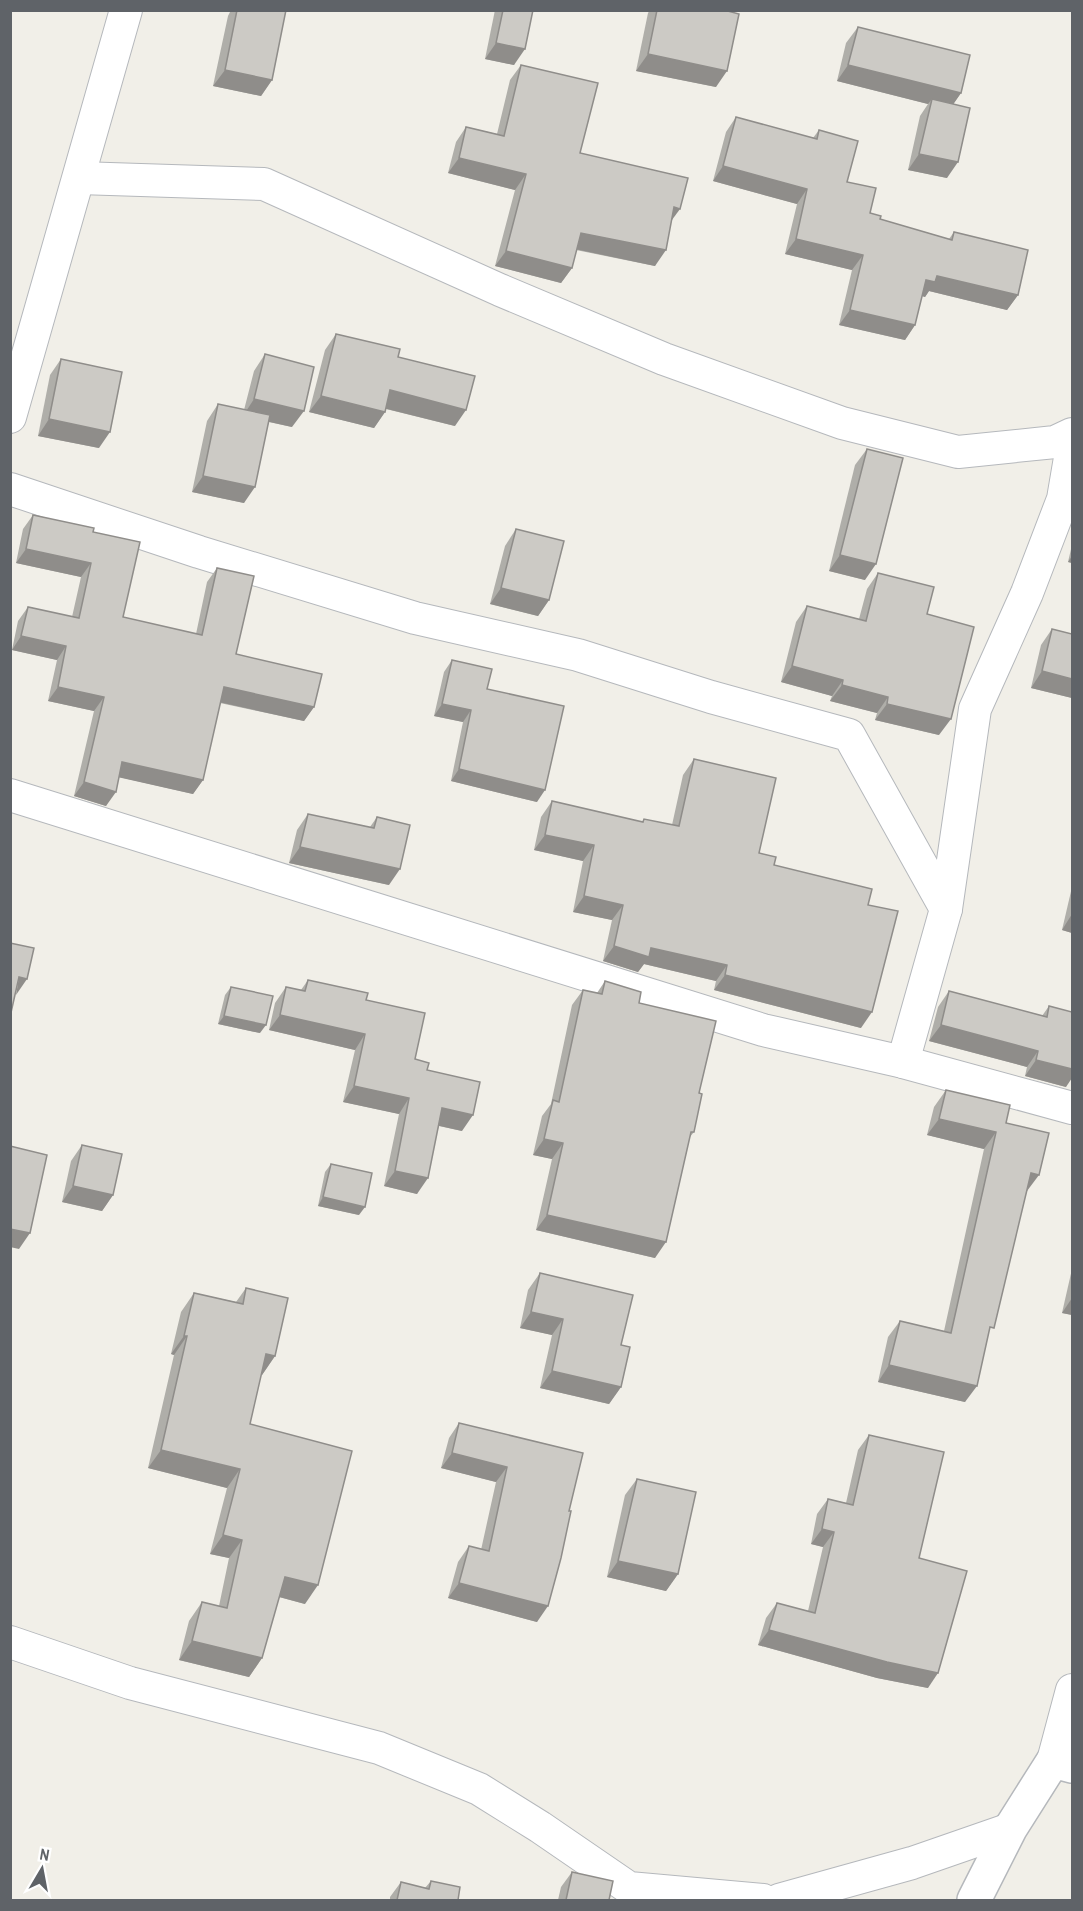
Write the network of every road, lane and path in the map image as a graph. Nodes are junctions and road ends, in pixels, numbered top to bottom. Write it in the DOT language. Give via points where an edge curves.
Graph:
graph roads {
  1 [pos="126,10"];
  2 [pos="79,178"];
  3 [pos="10,417"];
  4 [pos="1072,434"];
  5 [pos="1072,446"];
  6 [pos="10,489"];
  7 [pos="10,795"];
  8 [pos="946,909"];
  9 [pos="903,1062"];
  10 [pos="1072,1108"];
  11 [pos="10,1642"];
  12 [pos="1072,1690"];
  13 [pos="1063,1764"];
  14 [pos="1010,1829"];
  15 [pos="763,1900"];
  16 [pos="779,1900"];
  17 [pos="974,1900"];
  1 -- 2 [label="street"];
  2 -- 3 [label="street"];
  2 -- 4 [label="street" via="264,184 664,359 842,423 958,452 1055,442"];
  5 -- 8 [label="street" via="1063,499 975,710"];
  6 -- 8 [label="street" via="415,618 578,655 849,735"];
  7 -- 9 [label="street" via="763,1030"];
  8 -- 9 [label="street"];
  9 -- 10 [label="street"];
  11 -- 15 [label="street" via="130,1683 380,1748 479,1789 629,1888"];
  12 -- 13 [label="street"];
  13 -- 14 [label="street"];
  14 -- 16 [label="street" via="912,1863"];
  14 -- 17 [label="street"];
}
